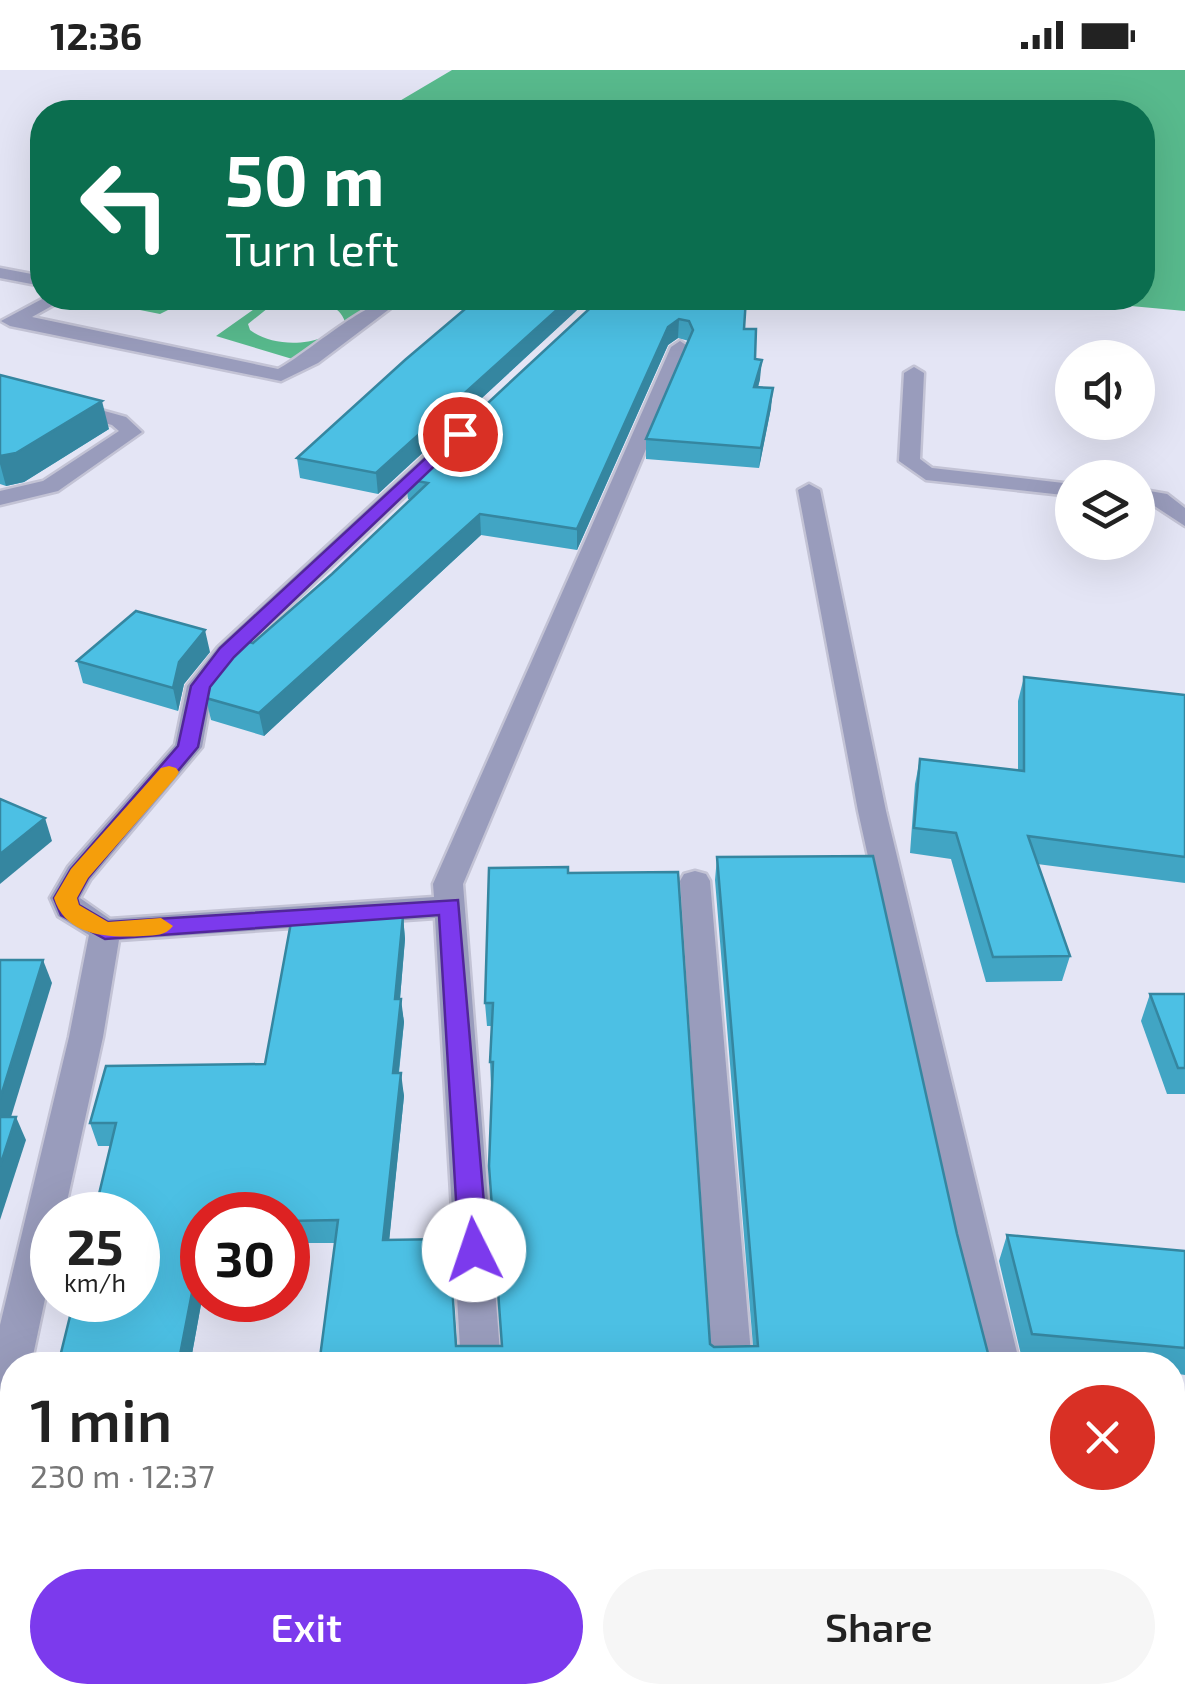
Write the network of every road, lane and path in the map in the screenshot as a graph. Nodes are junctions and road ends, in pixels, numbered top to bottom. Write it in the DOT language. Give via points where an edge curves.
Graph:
graph roads {
  1 [pos="0,273"];
  2 [pos="30,279"];
  3 [pos="32,310"];
  4 [pos="378,310"];
  5 [pos="7,322"];
  6 [pos="680,347"];
  7 [pos="914,373"];
  8 [pos="0,388"];
  9 [pos="460,434"];
  10 [pos="1055,488"];
  11 [pos="809,490"];
  12 [pos="0,498"];
  13 [pos="1155,498"];
  14 [pos="1185,519"];
  15 [pos="695,881"];
  16 [pos="450,906"];
  17 [pos="105,930"];
  18 [pos="14,1352"];
  19 [pos="480,1352"];
  20 [pos="731,1352"];
  21 [pos="997,1352"];
  1 -- 2 [label="street"];
  3 -- 5 [label="street"];
  4 -- 5 [label="street" via="281,375"];
  6 -- 16 [label="street" via="448,884"];
  7 -- 10 [label="street" via="910,461 926,474"];
  8 -- 12 [label="street" via="119,421 132,432 50,486"];
  9 -- 17 [label="street" via="227,652 200,686 188,747 66,898 69,909"];
  11 -- 21 [label="street" via="872,811"];
  13 -- 14 [label="street"];
  15 -- 20 [label="street"];
  16 -- 17 [label="street"];
  16 -- 19 [label="street"];
  17 -- 18 [label="street"];
}
